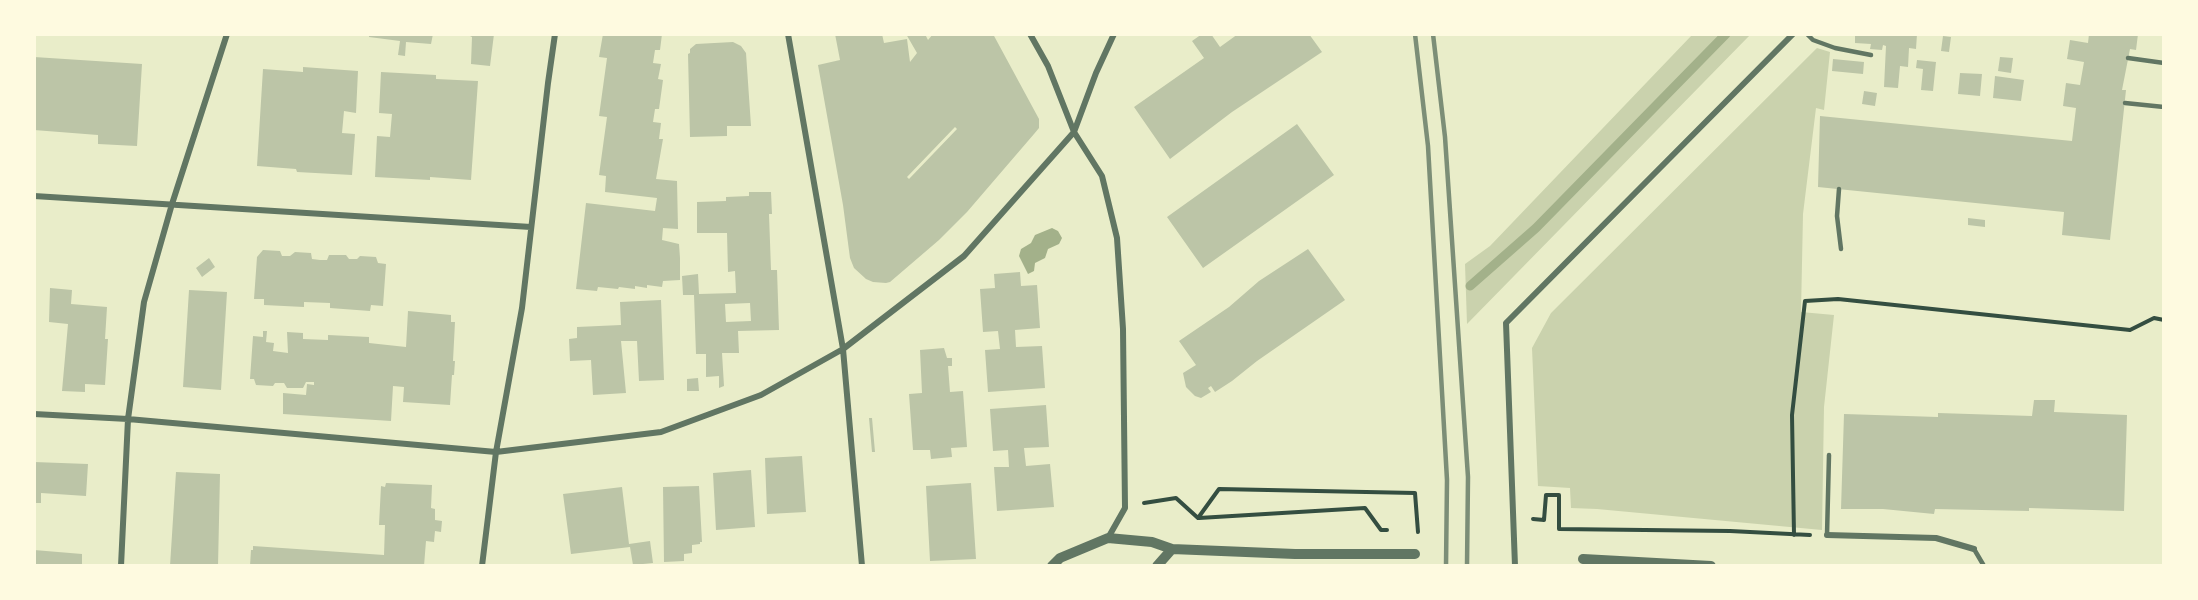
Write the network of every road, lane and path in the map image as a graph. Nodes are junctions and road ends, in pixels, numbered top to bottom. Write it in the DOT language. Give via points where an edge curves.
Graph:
graph roads {
  1 [pos="227,34"];
  2 [pos="555,34"];
  3 [pos="789,34"];
  4 [pos="1030,34"];
  5 [pos="1114,34"];
  6 [pos="1793,34"];
  7 [pos="1807,34"];
  8 [pos="1871,55"];
  9 [pos="2128,58"];
  10 [pos="2163,63"];
  11 [pos="2125,103"];
  12 [pos="2163,108"];
  13 [pos="1074,132"];
  14 [pos="1839,189"];
  15 [pos="34,196"];
  16 [pos="172,204"];
  17 [pos="531,227"];
  18 [pos="1841,249"];
  19 [pos="2163,320"];
  20 [pos="843,349"];
  21 [pos="34,414"];
  22 [pos="128,419"];
  23 [pos="496,452"];
  24 [pos="1829,455"];
  25 [pos="1140,504"];
  26 [pos="1198,518"];
  27 [pos="1533,519"];
  28 [pos="1381,530"];
  29 [pos="1418,532"];
  30 [pos="1827,535"];
  31 [pos="1108,538"];
  32 [pos="1172,549"];
  33 [pos="1974,549"];
  34 [pos="1415,554"];
  35 [pos="1583,559"];
  36 [pos="121,566"];
  37 [pos="482,566"];
  38 [pos="862,566"];
  39 [pos="1052,566"];
  40 [pos="1156,566"];
  41 [pos="1515,566"];
  42 [pos="1712,566"];
  43 [pos="1984,566"];
  1 -- 16 [label="street"];
  2 -- 17 [label="street"];
  3 -- 20 [label="street"];
  4 -- 13 [label="street" via="1048,66"];
  5 -- 13 [label="street"];
  6 -- 41 [label="street" via="1506,323"];
  7 -- 8 [label="lane" via="1835,48"];
  9 -- 10 [label="lane"];
  11 -- 12 [label="lane"];
  13 -- 20 [label="street" via="964,256"];
  13 -- 31 [label="street" via="1102,176 1117,238 1124,329 1125,508"];
  14 -- 18 [label="lane"];
  15 -- 16 [label="street"];
  16 -- 17 [label="street"];
  16 -- 22 [label="street" via="144,302"];
  17 -- 23 [label="street" via="522,308"];
  19 -- 27 [label="path" via="2154,318 2130,330 1838,299 1805,301 1792,415 1794,535 1560,529 1559,495 1546,495 1544,520"];
  20 -- 23 [label="street" via="761,395 661,432"];
  20 -- 38 [label="street"];
  21 -- 22 [label="street"];
  22 -- 23 [label="street"];
  22 -- 36 [label="street"];
  23 -- 37 [label="street"];
  24 -- 30 [label="lane"];
  25 -- 26 [label="path" via="1176,498"];
  26 -- 28 [label="path" via="1365,508"];
  26 -- 29 [label="path" via="1219,489 1415,494"];
  30 -- 33 [label="street" via="1936,538"];
  31 -- 32 [label="street" via="1152,542"];
  31 -- 39 [label="street" via="1060,558"];
  32 -- 34 [label="street"];
  32 -- 40 [label="street"];
  33 -- 43 [label="lane"];
  35 -- 42 [label="street"];
}
